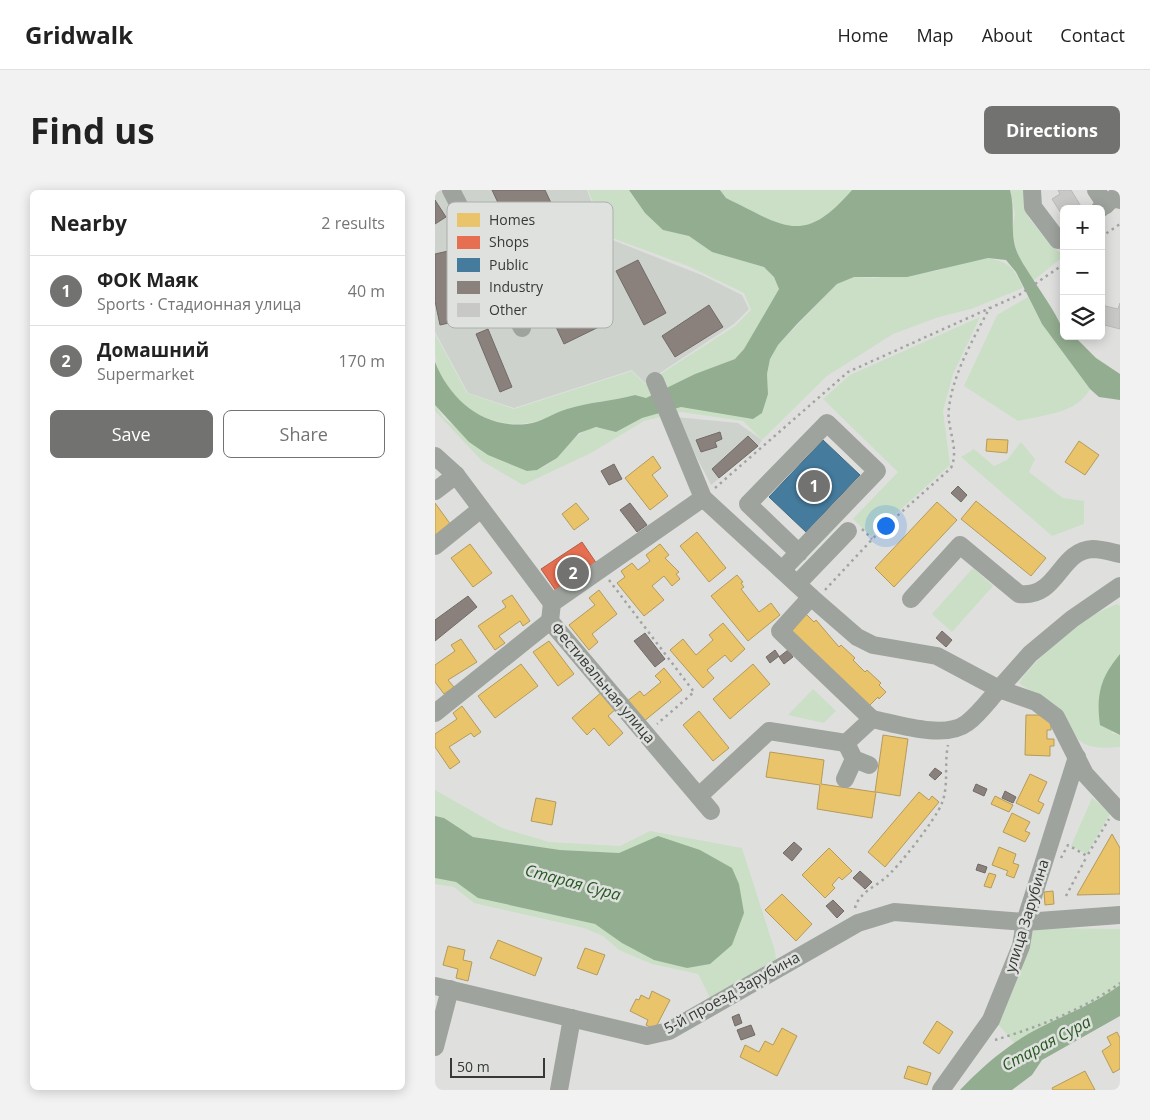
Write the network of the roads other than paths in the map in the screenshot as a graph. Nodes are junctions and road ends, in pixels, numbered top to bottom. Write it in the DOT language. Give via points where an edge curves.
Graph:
graph roads {
  1 [pos="451,190"];
  2 [pos="1032,190"];
  3 [pos="457,202"];
  4 [pos="1060,239"];
  5 [pos="655,381"];
  6 [pos="435,456"];
  7 [pos="456,475"];
  8 [pos="435,491"];
  9 [pos="703,498"];
  10 [pos="481,509"];
  11 [pos="848,531"];
  12 [pos="435,546"];
  13 [pos="799,553"];
  14 [pos="1120,554"];
  15 [pos="782,570"];
  16 [pos="797,584"];
  17 [pos="1120,586"];
  18 [pos="813,599"];
  19 [pos="911,599"];
  20 [pos="552,603"];
  21 [pos="550,621"];
  22 [pos="999,689"];
  23 [pos="435,713"];
  24 [pos="872,719"];
  25 [pos="846,743"];
  26 [pos="1077,757"];
  27 [pos="845,779"];
  28 [pos="699,796"];
  29 [pos="711,811"];
  30 [pos="1120,812"];
  31 [pos="1120,915"];
  32 [pos="1025,922"];
  33 [pos="443,988"];
  34 [pos="572,1018"];
  35 [pos="435,1047"];
  36 [pos="559,1090"];
  37 [pos="941,1090"];
  1 -- 3 [label="street"];
  2 -- 4 [label="street" via="1033,207"];
  5 -- 9 [label="street"];
  6 -- 7 [label="street, Фестивальная улица"];
  7 -- 8 [label="street"];
  7 -- 10 [label="street, Фестивальная улица"];
  9 -- 15 [label="street"];
  9 -- 20 [label="street"];
  10 -- 12 [label="street"];
  10 -- 20 [label="street, Фестивальная улица"];
  11 -- 16 [label="street"];
  13 -- 13 [label="street" via="877,471 827,423 748,504"];
  13 -- 15 [label="street"];
  14 -- 19 [label="street" via="1092,549 1078,553 1044,590 1030,595 1019,594 960,545"];
  15 -- 16 [label="street"];
  16 -- 18 [label="street"];
  17 -- 22 [label="street" via="1072,619 1030,654"];
  18 -- 22 [label="street" via="857,637 873,645 937,656"];
  18 -- 24 [label="street" via="779,631"];
  20 -- 21 [label="street, Фестивальная улица"];
  21 -- 23 [label="street"];
  21 -- 28 [label="street, Фестивальная улица"];
  22 -- 24 [label="street" via="967,724 950,731"];
  22 -- 26 [label="street" via="1036,702 1056,717"];
  24 -- 25 [label="street"];
  25 -- 27 [label="street" via="862,762"];
  25 -- 28 [label="street" via="769,731"];
  26 -- 30 [label="street" via="1085,774"];
  26 -- 32 [label="street, улица Зарубина"];
  28 -- 29 [label="street, Фестивальная улица"];
  31 -- 32 [label="street, 5-й проезд Зарубина"];
  32 -- 34 [label="street, 5-й проезд Зарубина" via="893,912 858,923 669,1031 647,1036"];
  32 -- 37 [label="street, улица Зарубина" via="1021,946 995,1010"];
  33 -- 34 [label="street, 5-й проезд Зарубина"];
  33 -- 35 [label="street"];
  34 -- 36 [label="street"];
}
